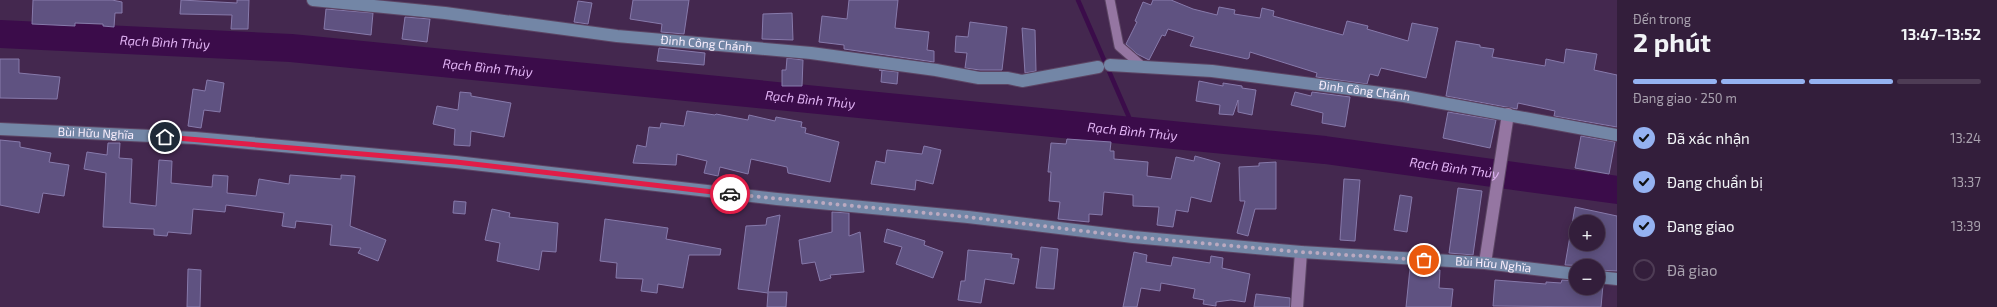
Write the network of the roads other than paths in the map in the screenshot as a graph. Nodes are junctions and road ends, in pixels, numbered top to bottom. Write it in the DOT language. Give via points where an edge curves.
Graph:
graph roads {
  1 [pos="312,0"];
  2 [pos="1110,0"];
  3 [pos="1142,66"];
  4 [pos="1508,114"];
  5 [pos="0,130"];
  6 [pos="1617,135"];
  7 [pos="1301,252"];
  8 [pos="1485,263"];
  9 [pos="1569,273"];
  10 [pos="1605,278"];
  11 [pos="1617,280"];
  12 [pos="1297,307"];
  1 -- 3 [label="main road, Đinh Công Chánh" via="445,13 617,36 811,53 979,78 1008,78 1022,81 1104,66"];
  2 -- 3 [label="lane" via="1119,46"];
  3 -- 4 [label="main road, Đinh Công Chánh" via="1273,78 1404,96"];
  4 -- 6 [label="main road, Đinh Công Chánh"];
  4 -- 8 [label="street"];
  5 -- 7 [label="main road, Bùi Hữu Nghĩa" via="195,138 456,162 1133,237"];
  7 -- 8 [label="main road, Bùi Hữu Nghĩa"];
  7 -- 12 [label="street"];
  8 -- 9 [label="main road, Bùi Hữu Nghĩa"];
  10 -- 11 [label="main road"];
}
